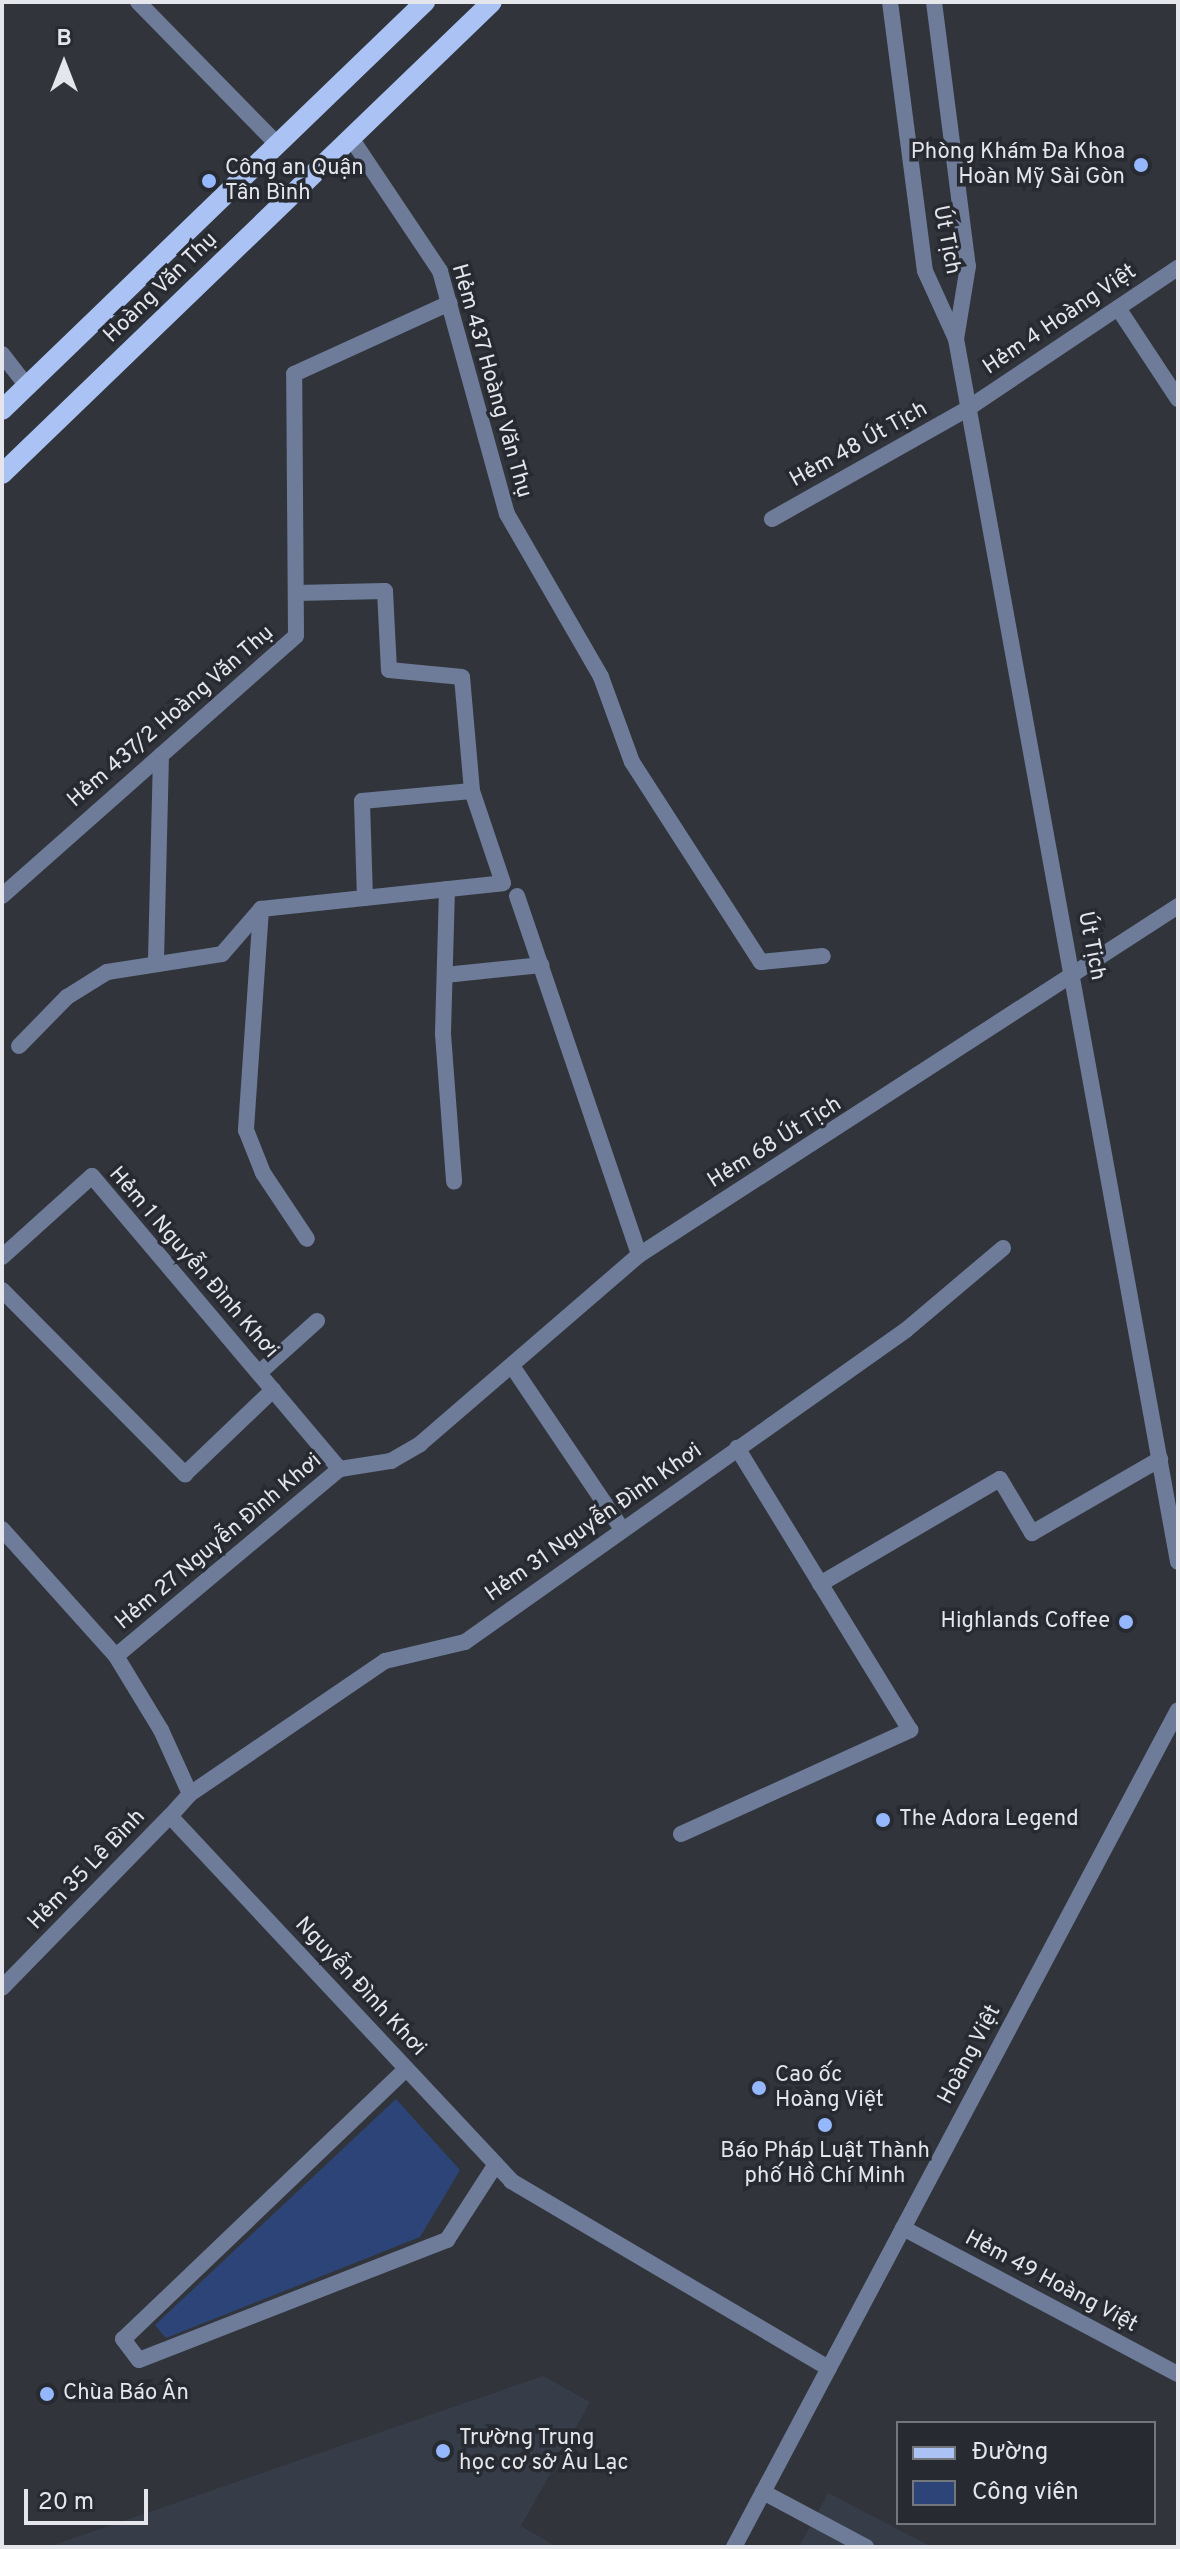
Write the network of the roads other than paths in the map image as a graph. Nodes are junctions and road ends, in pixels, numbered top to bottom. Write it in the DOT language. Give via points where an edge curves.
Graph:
graph roads {
  1 [pos="138,2"];
  2 [pos="425,2"];
  3 [pos="492,2"];
  4 [pos="890,2"];
  5 [pos="934,2"];
  6 [pos="351,138"];
  7 [pos="277,144"];
  8 [pos="1178,268"];
  9 [pos="450,303"];
  10 [pos="1118,308"];
  11 [pos="956,339"];
  12 [pos="2,354"];
  13 [pos="27,386"];
  14 [pos="1178,399"];
  15 [pos="967,409"];
  16 [pos="2,410"];
  17 [pos="2,474"];
  18 [pos="772,519"];
  19 [pos="296,593"];
  20 [pos="161,755"];
  21 [pos="472,791"];
  22 [pos="447,889"];
  23 [pos="2,896"];
  24 [pos="517,896"];
  25 [pos="365,898"];
  26 [pos="1178,906"];
  27 [pos="261,909"];
  28 [pos="823,956"];
  29 [pos="156,960"];
  30 [pos="541,965"];
  31 [pos="1074,971"];
  32 [pos="445,975"];
  33 [pos="19,1046"];
  34 [pos="454,1182"];
  35 [pos="307,1239"];
  36 [pos="1003,1248"];
  37 [pos="639,1255"];
  38 [pos="2,1257"];
  39 [pos="2,1290"];
  40 [pos="317,1321"];
  41 [pos="514,1369"];
  42 [pos="259,1373"];
  43 [pos="273,1390"];
  44 [pos="737,1448"];
  45 [pos="1160,1459"];
  46 [pos="340,1469"];
  47 [pos="2,1529"];
  48 [pos="622,1529"];
  49 [pos="1178,1562"];
  50 [pos="820,1584"];
  51 [pos="116,1656"];
  52 [pos="1178,1710"];
  53 [pos="190,1794"];
  54 [pos="170,1816"];
  55 [pos="681,1834"];
  56 [pos="2,1988"];
  57 [pos="406,2069"];
  58 [pos="496,2164"];
  59 [pos="903,2228"];
  60 [pos="829,2368"];
  61 [pos="1178,2374"];
  62 [pos="763,2492"];
  63 [pos="734,2547"];
  64 [pos="866,2547"];
  1 -- 7 [label="street"];
  2 -- 7 [label="main road, Hoàng Văn Thụ"];
  3 -- 6 [label="main road, Hoàng Văn Thụ"];
  4 -- 11 [label="street, Út Tịch" via="925,271"];
  5 -- 11 [label="street, Út Tịch" via="968,266"];
  6 -- 9 [label="street, Hẻm 437 Hoàng Văn Thụ" via="440,271"];
  6 -- 17 [label="main road, Hoàng Văn Thụ"];
  7 -- 13 [label="main road, Hoàng Văn Thụ"];
  8 -- 10 [label="street, Hẻm 4 Hoàng Việt"];
  9 -- 19 [label="street, Hẻm 437/2 Hoàng Văn Thụ" via="294,374"];
  9 -- 28 [label="street, Hẻm 437 Hoàng Văn Thụ" via="507,514 601,677 632,762 761,962"];
  10 -- 14 [label="street"];
  10 -- 15 [label="street, Hẻm 4 Hoàng Việt"];
  11 -- 15 [label="street, Út Tịch"];
  12 -- 13 [label="street"];
  13 -- 16 [label="main road, Hoàng Văn Thụ"];
  15 -- 18 [label="street, Hẻm 48 Út Tịch"];
  15 -- 31 [label="street, Út Tịch"];
  19 -- 20 [label="street, Hẻm 437/2 Hoàng Văn Thụ" via="296,636"];
  19 -- 21 [label="street" via="385,591 389,670 462,677"];
  20 -- 23 [label="street, Hẻm 437/2 Hoàng Văn Thụ"];
  20 -- 29 [label="street"];
  21 -- 22 [label="street" via="503,883"];
  21 -- 25 [label="street" via="362,801"];
  22 -- 25 [label="street"];
  22 -- 32 [label="street"];
  24 -- 30 [label="street"];
  25 -- 27 [label="street"];
  26 -- 31 [label="street, Hẻm 68 Út Tịch"];
  27 -- 29 [label="street" via="222,954"];
  27 -- 35 [label="street" via="246,1130 263,1173"];
  29 -- 33 [label="street" via="107,972 80,989"];
  30 -- 32 [label="street"];
  30 -- 37 [label="street"];
  31 -- 37 [label="street, Hẻm 68 Út Tịch" via="1001,1027"];
  31 -- 45 [label="street, Út Tịch"];
  32 -- 34 [label="street"];
  36 -- 44 [label="street, Hẻm 31 Nguyễn Đình Khơi" via="906,1330"];
  37 -- 41 [label="street, Hẻm 68 Út Tịch"];
  38 -- 42 [label="street, Hẻm 1 Nguyễn Đình Khơi" via="92,1176"];
  39 -- 43 [label="street" via="185,1474"];
  40 -- 42 [label="street"];
  41 -- 46 [label="street, Hẻm 27 Nguyễn Đình Khơi" via="391,1461"];
  41 -- 48 [label="street"];
  42 -- 43 [label="street, Hẻm 1 Nguyễn Đình Khơi"];
  43 -- 46 [label="street, Hẻm 1 Nguyễn Đình Khơi"];
  44 -- 48 [label="street, Hẻm 31 Nguyễn Đình Khơi"];
  44 -- 50 [label="street"];
  45 -- 49 [label="street, Út Tịch"];
  45 -- 50 [label="street" via="1032,1533 1000,1479"];
  46 -- 51 [label="street, Hẻm 27 Nguyễn Đình Khơi"];
  47 -- 51 [label="street"];
  48 -- 53 [label="street, Hẻm 31 Nguyễn Đình Khơi" via="465,1642 385,1661"];
  50 -- 55 [label="street" via="910,1730"];
  51 -- 53 [label="street"];
  52 -- 59 [label="street, Hoàng Việt"];
  53 -- 54 [label="street"];
  54 -- 56 [label="street, Hẻm 35 Lê Bình"];
  54 -- 57 [label="street, Nguyễn Đình Khơi"];
  57 -- 58 [label="street, Nguyễn Đình Khơi"];
  57 -- 58 [label="street" via="123,2339 139,2360 447,2240"];
  58 -- 60 [label="street, Nguyễn Đình Khơi" via="536,2197"];
  59 -- 60 [label="street, Hoàng Việt"];
  59 -- 61 [label="street, Hẻm 49 Hoàng Việt"];
  60 -- 62 [label="street, Hoàng Việt"];
  62 -- 63 [label="street, Hoàng Việt"];
  62 -- 64 [label="street"];
}
